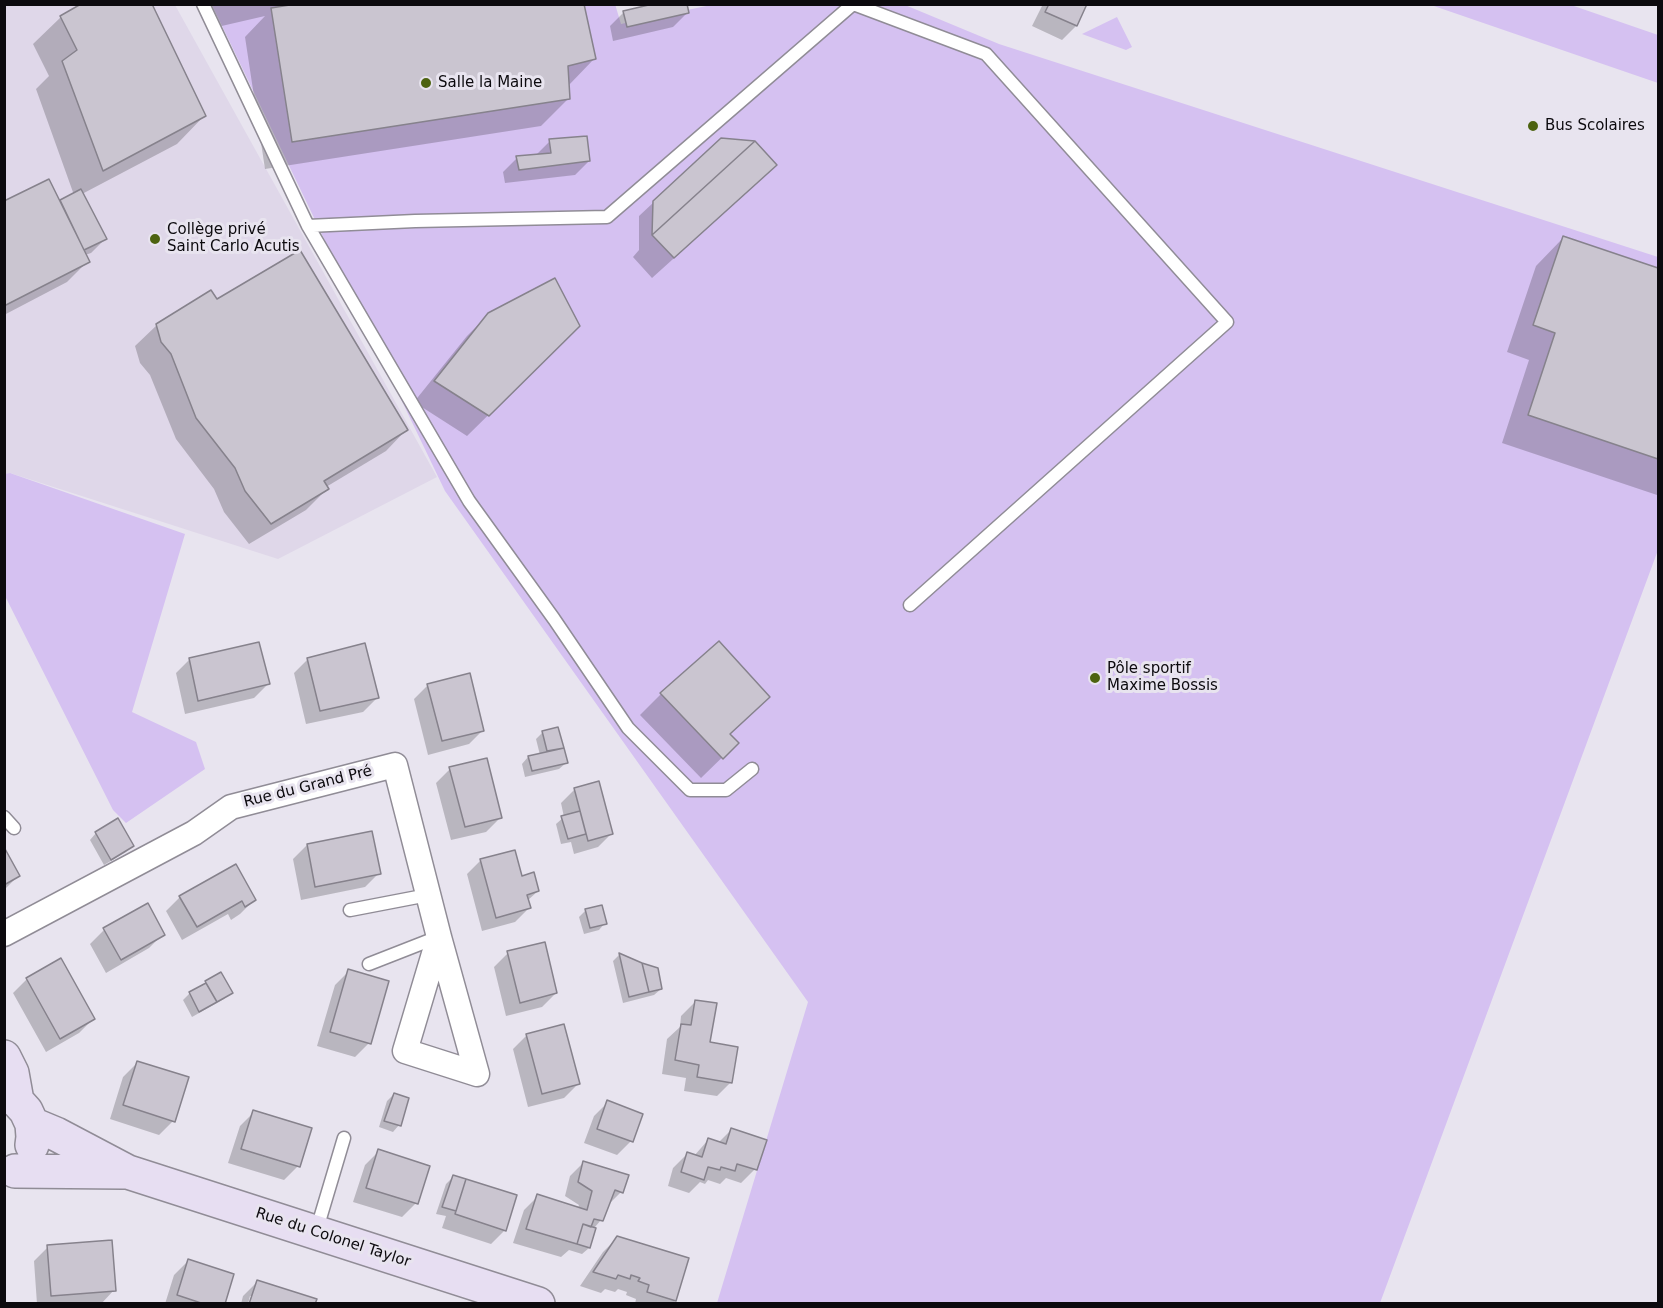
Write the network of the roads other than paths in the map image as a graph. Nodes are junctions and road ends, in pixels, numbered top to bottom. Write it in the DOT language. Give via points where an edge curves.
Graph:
graph roads {
  1 [pos="203,4"];
  2 [pos="853,4"];
  3 [pos="308,226"];
  4 [pos="910,605"];
  5 [pos="752,769"];
  6 [pos="4,817"];
  7 [pos="14,828"];
  8 [pos="428,896"];
  9 [pos="350,910"];
  10 [pos="4,934"];
  11 [pos="439,937"];
  12 [pos="369,964"];
  13 [pos="4,1056"];
  14 [pos="18,1106"];
  15 [pos="344,1138"];
  16 [pos="128,1172"];
  17 [pos="8,1176"];
  18 [pos="316,1232"];
  19 [pos="535,1303"];
  1 -- 3 [label="lane"];
  2 -- 3 [label="lane" via="607,217"];
  2 -- 4 [label="lane" via="986,54 1227,322"];
  3 -- 5 [label="lane" via="469,501 628,728 690,790 726,790"];
  6 -- 7 [label="lane"];
  8 -- 9 [label="lane"];
  8 -- 10 [label="street, Rue du Grand Pré" via="395,765 231,807 194,833"];
  8 -- 11 [label="street, Rue du Grand Pré"];
  11 -- 11 [label="street, Rue du Grand Pré" via="405,1051 477,1074 474,1062"];
  11 -- 12 [label="lane"];
  13 -- 14 [label="main road" via="12,1073"];
  14 -- 16 [label="main road, Rue du Colonel Taylor" via="56,1134"];
  14 -- 17 [label="main road" via="33,1137 25,1162"];
  15 -- 18 [label="lane"];
  16 -- 17 [label="main road, Rue du Colonel Taylor"];
  16 -- 18 [label="main road, Rue du Colonel Taylor"];
  18 -- 19 [label="main road, Rue du Colonel Taylor"];
}
